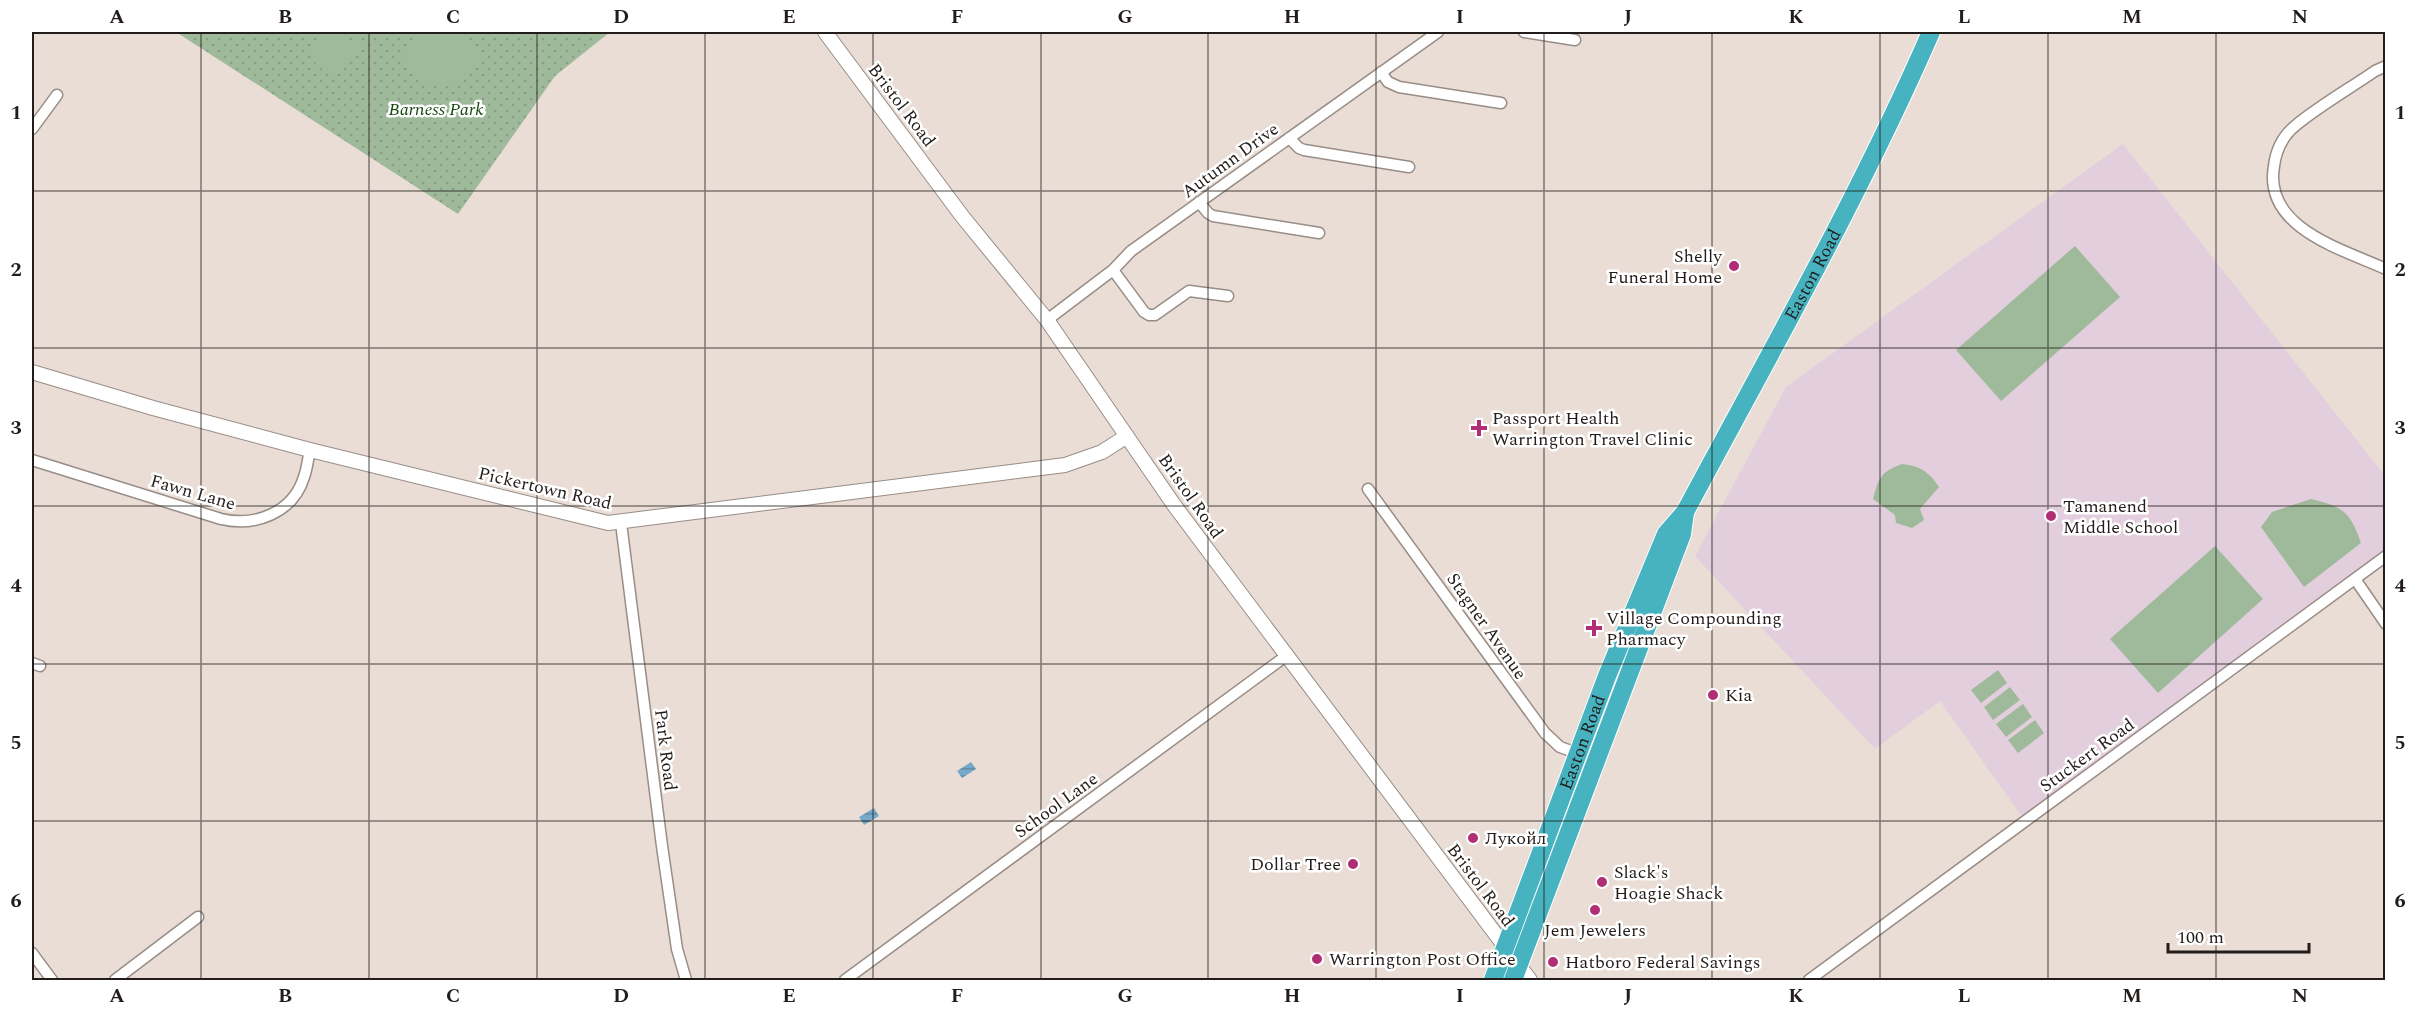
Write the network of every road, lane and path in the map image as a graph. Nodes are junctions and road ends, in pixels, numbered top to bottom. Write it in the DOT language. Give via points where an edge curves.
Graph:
graph roads {
  1 [pos="825,32"];
  2 [pos="1438,32"];
  3 [pos="1524,32"];
  4 [pos="1931,32"];
  5 [pos="1575,40"];
  6 [pos="2385,66"];
  7 [pos="1381,72"];
  8 [pos="57,95"];
  9 [pos="1501,103"];
  10 [pos="32,129"];
  11 [pos="1289,138"];
  12 [pos="1409,167"];
  13 [pos="1200,202"];
  14 [pos="1319,232"];
  15 [pos="2385,269"];
  16 [pos="1113,270"];
  17 [pos="1228,296"];
  18 [pos="1047,320"];
  19 [pos="32,372"];
  20 [pos="1127,436"];
  21 [pos="310,450"];
  22 [pos="32,460"];
  23 [pos="1368,489"];
  24 [pos="1685,512"];
  25 [pos="621,523"];
  26 [pos="2385,556"];
  27 [pos="2355,579"];
  28 [pos="2385,624"];
  29 [pos="1286,656"];
  30 [pos="1579,754"];
  31 [pos="1597,760"];
  32 [pos="198,917"];
  33 [pos="1506,948"];
  34 [pos="32,953"];
  35 [pos="1516,973"];
  36 [pos="52,981"];
  37 [pos="115,981"];
  38 [pos="686,981"];
  39 [pos="845,981"];
  40 [pos="1493,981"];
  41 [pos="1530,981"];
  42 [pos="1809,981"];
  1 -- 18 [label="main road, Bristol Road" via="962,216"];
  2 -- 7 [label="street, Autumn Drive"];
  3 -- 5 [label="street"];
  4 -- 24 [label="highway, Easton Road" via="1837,231"];
  6 -- 15 [label="street" via="2295,126 2279,147 2273,170 2277,198 2296,224"];
  7 -- 9 [label="street" via="1395,86"];
  7 -- 11 [label="street, Autumn Drive"];
  8 -- 10 [label="street"];
  11 -- 12 [label="street" via="1304,150"];
  11 -- 13 [label="street, Autumn Drive"];
  13 -- 14 [label="street" via="1213,216"];
  13 -- 16 [label="street, Autumn Drive" via="1131,251"];
  16 -- 17 [label="street" via="1149,315 1155,315 1189,291"];
  16 -- 18 [label="street, Autumn Drive"];
  18 -- 20 [label="main road, Bristol Road"];
  19 -- 21 [label="main road, Pickertown Road"];
  20 -- 25 [label="main road, Pickertown Road" via="1102,452 1065,465"];
  20 -- 29 [label="main road, Bristol Road"];
  21 -- 22 [label="street, Fawn Lane" via="304,478 292,499 270,516 245,522 221,519"];
  21 -- 25 [label="main road, Pickertown Road"];
  23 -- 30 [label="street, Stagner Avenue" via="1545,733 1560,747"];
  24 -- 30 [label="highway, Easton Road" via="1672,524 1662,543"];
  24 -- 31 [label="highway, Easton Road" via="1682,534"];
  25 -- 38 [label="street, Park Road" via="665,867 677,949"];
  26 -- 27 [label="street, Stuckert Road"];
  27 -- 28 [label="street"];
  27 -- 42 [label="street, Stuckert Road"];
  29 -- 33 [label="main road, Bristol Road"];
  29 -- 39 [label="street, School Lane"];
  30 -- 31 [label="street, Stagner Avenue"];
  30 -- 33 [label="highway, Easton Road"];
  31 -- 35 [label="highway, Easton Road"];
  32 -- 37 [label="street"];
  33 -- 35 [label="main road, Bristol Road"];
  33 -- 40 [label="highway, Easton Road"];
  34 -- 36 [label="street"];
  35 -- 41 [label="main road, Bristol Road"];
}
